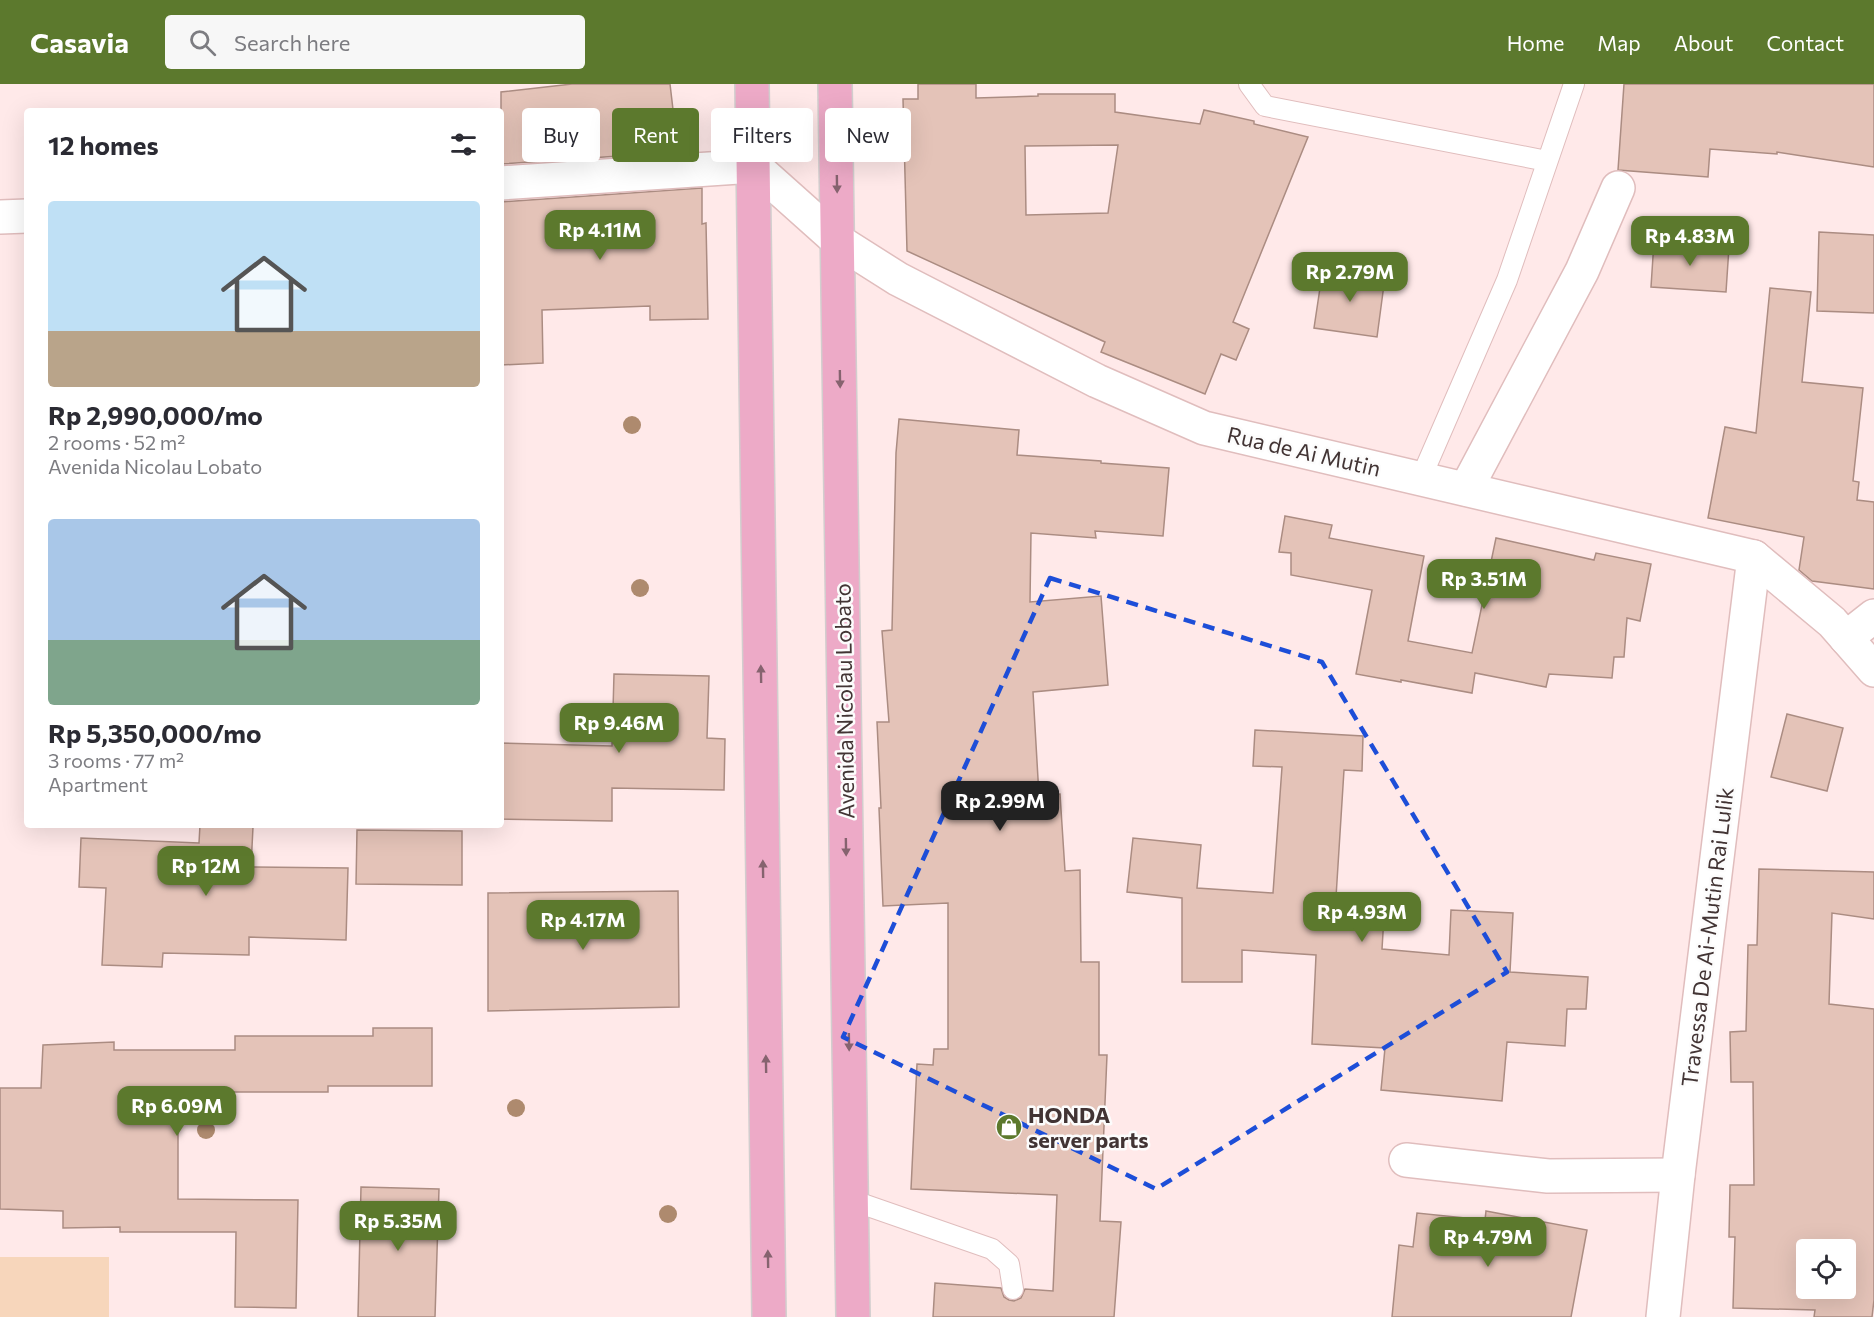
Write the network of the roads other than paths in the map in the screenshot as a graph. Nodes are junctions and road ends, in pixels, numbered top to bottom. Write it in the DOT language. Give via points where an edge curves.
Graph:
graph roads {
  1 [pos="752,84"];
  2 [pos="835,84"];
  3 [pos="1249,84"];
  4 [pos="1574,84"];
  5 [pos="1548,161"];
  6 [pos="754,166"];
  7 [pos="504,183"];
  8 [pos="1618,188"];
  9 [pos="24,216"];
  10 [pos="0,218"];
  11 [pos="838,241"];
  12 [pos="1422,478"];
  13 [pos="1466,489"];
  14 [pos="1754,557"];
  15 [pos="1874,616"];
  16 [pos="1846,638"];
  17 [pos="1874,670"];
  18 [pos="1407,1160"];
  19 [pos="1678,1175"];
  20 [pos="851,1200"];
  21 [pos="1013,1288"];
  22 [pos="769,1317"];
  23 [pos="853,1317"];
  24 [pos="1664,1317"];
  1 -- 6 [label="main road"];
  2 -- 11 [label="main road, Avenida Nicolau Lobato, one-way"];
  3 -- 5 [label="lane" via="1265,106"];
  4 -- 5 [label="lane"];
  5 -- 12 [label="lane" via="1507,280"];
  6 -- 7 [label="street"];
  6 -- 11 [label="street, Rua de Ai Mutin"];
  22 -- 6 [label="main road, one-way"];
  8 -- 13 [label="street" via="1582,271"];
  9 -- 10 [label="street"];
  11 -- 12 [label="street, Rua de Ai Mutin" via="898,279 1097,381 1204,428"];
  11 -- 20 [label="main road, Avenida Nicolau Lobato, one-way"];
  12 -- 13 [label="street, Rua de Ai Mutin"];
  13 -- 14 [label="street, Rua de Ai Mutin"];
  14 -- 16 [label="street, Rua de Ai Mutin"];
  14 -- 19 [label="street, Travessa De Ai-Mutin Rai Lulik"];
  15 -- 16 [label="street"];
  16 -- 17 [label="street, Rua de Ai Mutin"];
  18 -- 19 [label="street" via="1548,1176"];
  19 -- 24 [label="street, Travessa De Ai-Mutin Rai Lulik"];
  20 -- 21 [label="lane" via="992,1249 1009,1264"];
  20 -- 23 [label="main road, Avenida Nicolau Lobato"];
}
